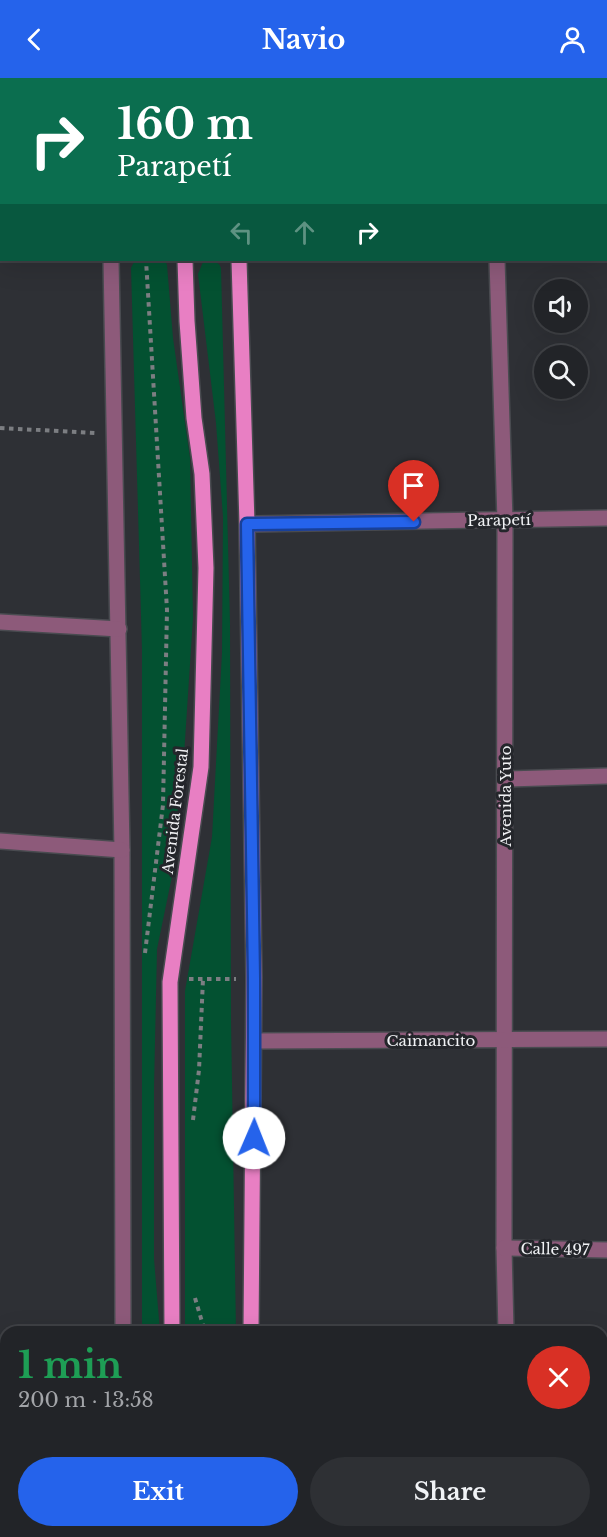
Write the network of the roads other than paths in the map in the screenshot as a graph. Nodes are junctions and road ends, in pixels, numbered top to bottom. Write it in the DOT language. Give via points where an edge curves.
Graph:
graph roads {
  1 [pos="111,261"];
  2 [pos="185,261"];
  3 [pos="238,261"];
  4 [pos="497,261"];
  5 [pos="607,518"];
  6 [pos="505,520"];
  7 [pos="247,524"];
  8 [pos="0,622"];
  9 [pos="119,629"];
  10 [pos="607,776"];
  11 [pos="505,779"];
  12 [pos="0,841"];
  13 [pos="122,850"];
  14 [pos="504,1039"];
  15 [pos="607,1039"];
  16 [pos="255,1041"];
  17 [pos="504,1248"];
  18 [pos="607,1250"];
  19 [pos="123,1326"];
  20 [pos="172,1326"];
  21 [pos="251,1326"];
  22 [pos="506,1326"];
  1 -- 9 [label="street"];
  2 -- 20 [label="main road, Avenida Forestal" via="206,568 201,767 170,979"];
  3 -- 7 [label="main road"];
  4 -- 6 [label="street, Avenida Yuto"];
  5 -- 6 [label="street, Parapetí"];
  6 -- 7 [label="street, Parapetí"];
  6 -- 11 [label="street, Avenida Yuto"];
  7 -- 16 [label="main road"];
  8 -- 9 [label="street"];
  9 -- 13 [label="street"];
  10 -- 11 [label="street"];
  11 -- 14 [label="street, Avenida Yuto"];
  12 -- 13 [label="street"];
  13 -- 19 [label="street"];
  14 -- 15 [label="street, Caimancito"];
  14 -- 16 [label="street, Caimancito"];
  14 -- 17 [label="street, Avenida Yuto"];
  16 -- 21 [label="main road"];
  17 -- 18 [label="street, Calle 497"];
  17 -- 22 [label="street, Avenida Yuto"];
}
